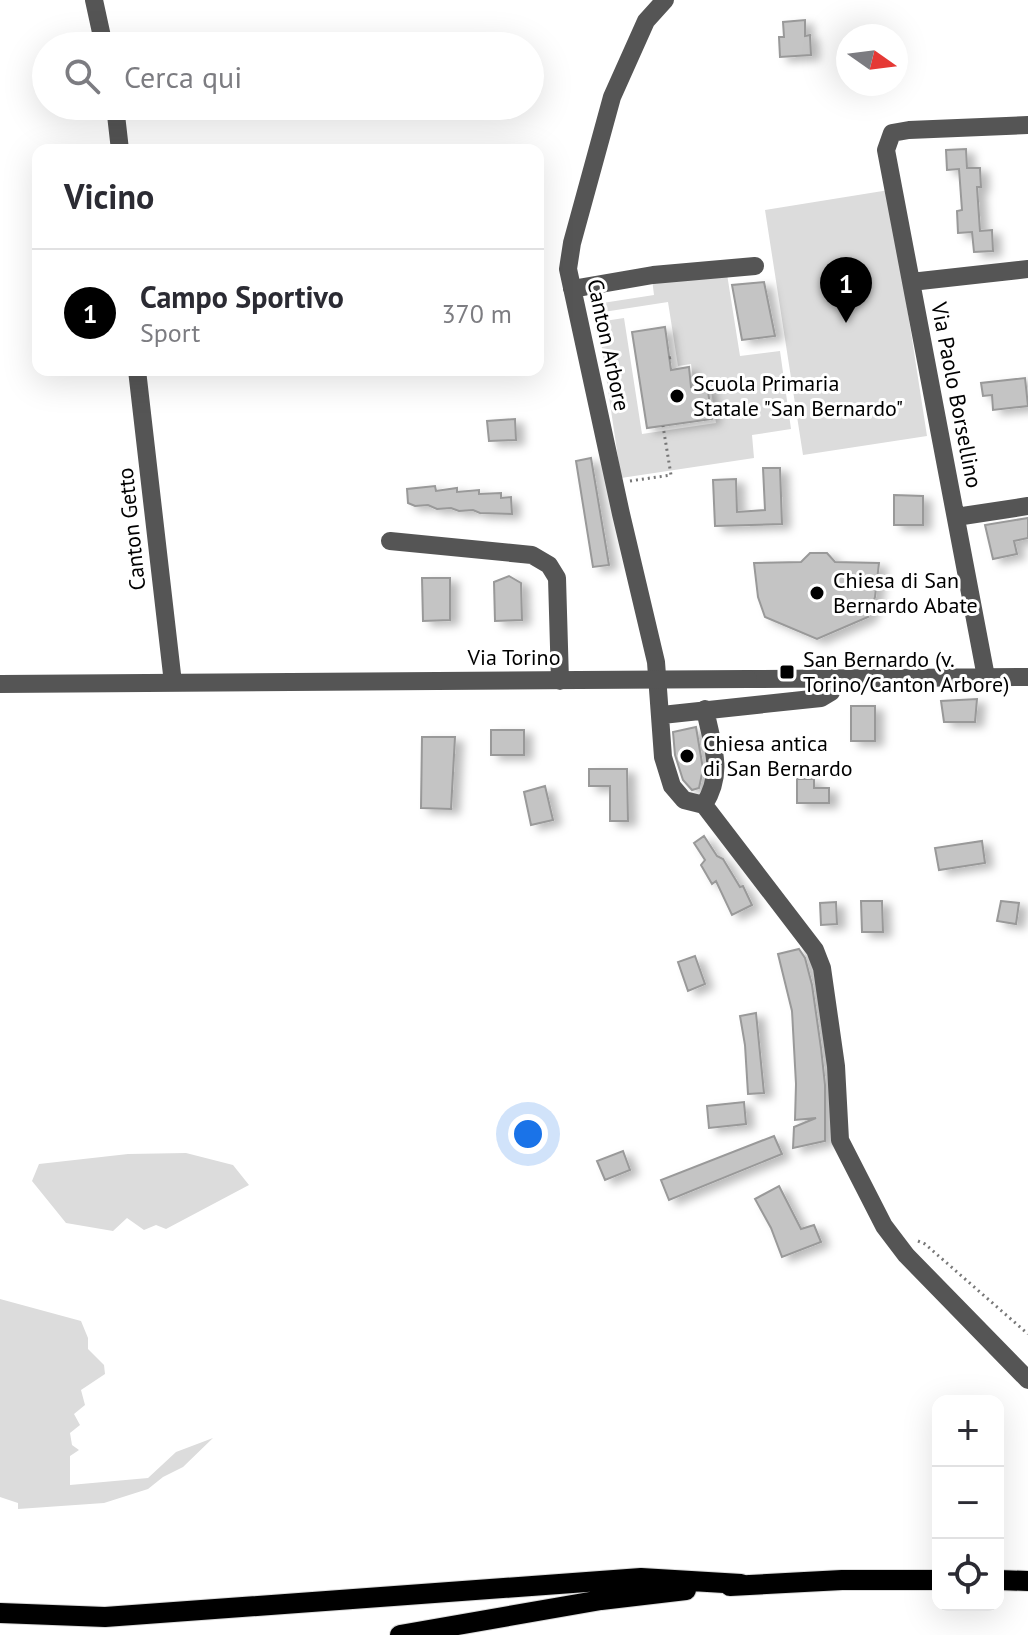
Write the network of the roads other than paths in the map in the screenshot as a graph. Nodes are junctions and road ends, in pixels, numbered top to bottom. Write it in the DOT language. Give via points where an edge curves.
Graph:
graph roads {
  1 [pos="94,0"];
  2 [pos="665,0"];
  3 [pos="101,32"];
  4 [pos="117,120"];
  5 [pos="1028,125"];
  6 [pos="119,144"];
  7 [pos="755,266"];
  8 [pos="1028,269"];
  9 [pos="911,282"];
  10 [pos="572,289"];
  11 [pos="138,376"];
  12 [pos="1028,506"];
  13 [pos="956,517"];
  14 [pos="390,541"];
  15 [pos="986,677"];
  16 [pos="1028,677"];
  17 [pos="833,678"];
  18 [pos="560,681"];
  19 [pos="173,683"];
  20 [pos="0,684"];
  21 [pos="705,709"];
  22 [pos="662,715"];
  23 [pos="704,805"];
  24 [pos="1028,1380"];
  25 [pos="932,1580"];
  26 [pos="1004,1580"];
  27 [pos="1028,1581"];
  28 [pos="741,1584"];
  29 [pos="0,1613"];
  30 [pos="486,1620"];
  31 [pos="400,1635"];
  32 [pos="450,1635"];
  1 -- 3 [label="street"];
  2 -- 10 [label="street, Canton Arbore" via="646,21 612,97 572,243"];
  4 -- 6 [label="street"];
  5 -- 9 [label="street, Via Paolo Borsellino" via="892,133 886,150"];
  7 -- 10 [label="street"];
  8 -- 9 [label="street, Via Paolo Borsellino"];
  9 -- 13 [label="street, Via Paolo Borsellino"];
  10 -- 22 [label="street, Canton Arbore" via="656,662"];
  11 -- 19 [label="street, Canton Getto"];
  12 -- 13 [label="street, Via Paolo Borsellino"];
  13 -- 15 [label="street, Via Paolo Borsellino"];
  14 -- 18 [label="street" via="509,551 543,560 557,578"];
  15 -- 16 [label="street, Via Torino"];
  15 -- 17 [label="street, Via Torino"];
  17 -- 18 [label="street, Via Torino, bridge"];
  17 -- 21 [label="street" via="831,692 821,698"];
  18 -- 19 [label="street, Via Torino"];
  19 -- 20 [label="street, Via Torino"];
  21 -- 22 [label="street"];
  21 -- 23 [label="street" via="717,771"];
  22 -- 23 [label="street, Canton Arbore" via="659,731 672,786 684,800"];
  23 -- 24 [label="street" via="815,950 836,1066 840,1140 884,1226"];
  25 -- 28 [label="main road"];
  26 -- 27 [label="main road"];
  28 -- 29 [label="main road" via="641,1578 105,1617"];
  28 -- 30 [label="main road"];
  30 -- 31 [label="main road"];
  30 -- 32 [label="main road"];
}
